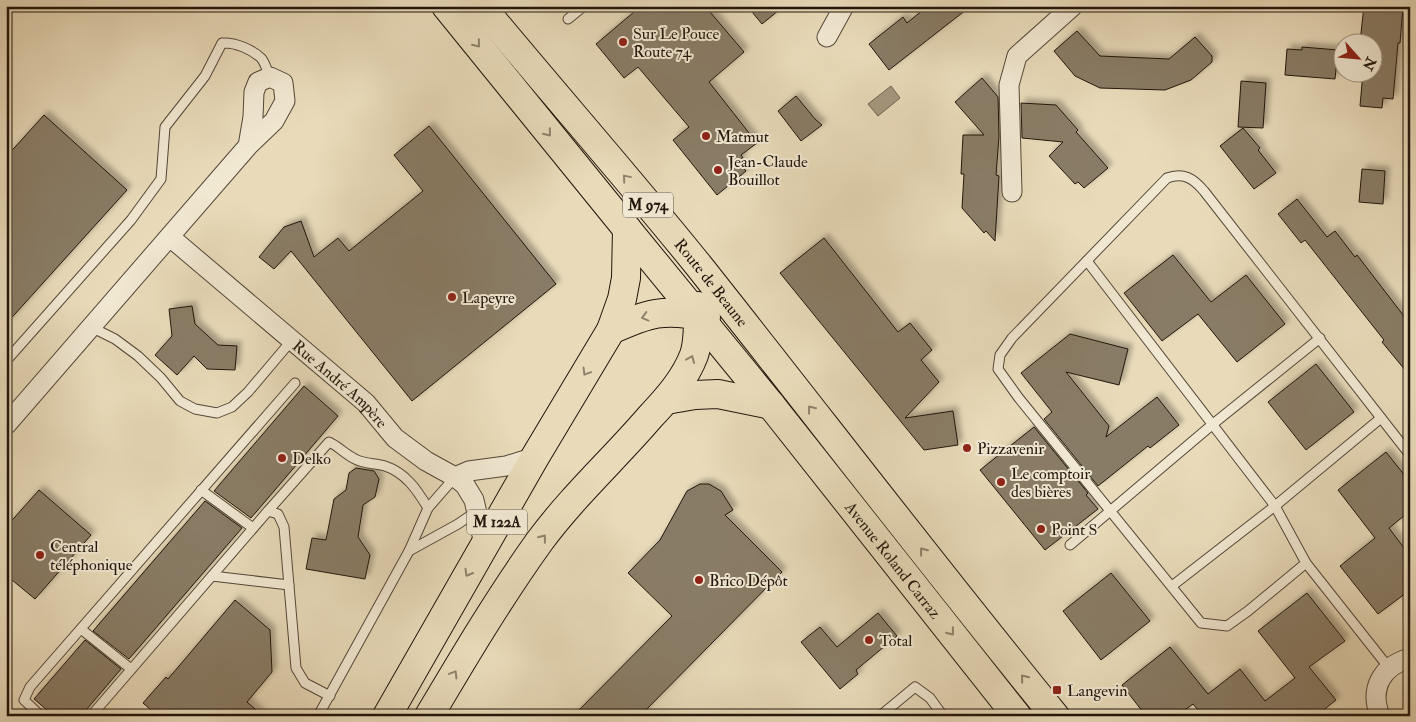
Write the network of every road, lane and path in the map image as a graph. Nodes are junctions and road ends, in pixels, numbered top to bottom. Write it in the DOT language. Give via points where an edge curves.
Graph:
graph roads {
  1 [pos="446,6"];
  2 [pos="481,6"];
  3 [pos="584,6"];
  4 [pos="844,6"];
  5 [pos="1074,6"];
  6 [pos="568,19"];
  7 [pos="827,37"];
  8 [pos="270,77"];
  9 [pos="248,146"];
  10 [pos="1012,192"];
  11 [pos="627,230"];
  12 [pos="170,236"];
  13 [pos="1087,261"];
  14 [pos="698,266"];
  15 [pos="698,316"];
  16 [pos="745,325"];
  17 [pos="91,327"];
  18 [pos="611,330"];
  19 [pos="1320,338"];
  20 [pos="292,340"];
  21 [pos="6,361"];
  22 [pos="295,383"];
  23 [pos="666,400"];
  24 [pos="771,405"];
  25 [pos="1381,418"];
  26 [pos="1213,424"];
  27 [pos="6,425"];
  28 [pos="841,448"];
  29 [pos="1410,455"];
  30 [pos="535,457"];
  31 [pos="455,477"];
  32 [pos="201,490"];
  33 [pos="1275,506"];
  34 [pos="428,508"];
  35 [pos="268,511"];
  36 [pos="477,511"];
  37 [pos="1110,511"];
  38 [pos="253,528"];
  39 [pos="484,544"];
  40 [pos="1070,545"];
  41 [pos="409,551"];
  42 [pos="1306,563"];
  43 [pos="212,576"];
  44 [pos="289,585"];
  45 [pos="1172,586"];
  46 [pos="81,629"];
  47 [pos="1410,658"];
  48 [pos="1389,668"];
  49 [pos="131,669"];
  50 [pos="330,696"];
  51 [pos="1375,713"];
  52 [pos="41,716"];
  53 [pos="90,716"];
  54 [pos="318,716"];
  55 [pos="387,716"];
  56 [pos="429,716"];
  57 [pos="880,716"];
  58 [pos="943,716"];
  59 [pos="1017,716"];
  60 [pos="1055,716"];
  1 -- 11 [label="main road, Route de Beaune / M 974, one-way"];
  14 -- 2 [label="main road, Route de Beaune / M 974, one-way"];
  3 -- 6 [label="lane"];
  4 -- 7 [label="street"];
  5 -- 10 [label="street" via="1017,56 1010,85"];
  8 -- 9 [label="street" via="258,82 254,92"];
  8 -- 9 [label="street" via="282,83 285,101 274,121"];
  8 -- 21 [label="lane" via="262,59 230,42 222,43 205,76 164,127 161,179 131,220"];
  9 -- 12 [label="street"];
  11 -- 15 [label="main road, Route de Beaune / M 974"];
  11 -- 18 [label="main road, M 122A" via="626,278"];
  12 -- 17 [label="street"];
  12 -- 20 [label="street, Rue André Ampère"];
  13 -- 19 [label="lane" via="1166,178 1176,174 1187,177 1200,186"];
  13 -- 26 [label="lane"];
  13 -- 37 [label="lane" via="1012,338 1000,355 998,369"];
  14 -- 15 [label="main road, M 122A"];
  14 -- 16 [label="main road, Route de Beaune / M 974"];
  15 -- 16 [label="main road"];
  15 -- 18 [label="main road, one-way" via="659,313 643,316"];
  23 -- 15 [label="main road, M 122A, one-way" via="692,361"];
  15 -- 24 [label="main road, Route de Beaune / M 974"];
  28 -- 16 [label="main road, Route de Beaune / M 974, one-way"];
  17 -- 20 [label="lane" via="115,338 138,356 180,401 194,409 217,413 232,406 248,392"];
  17 -- 27 [label="street"];
  18 -- 30 [label="main road, M 122A, one-way"];
  19 -- 25 [label="lane"];
  19 -- 26 [label="lane"];
  20 -- 31 [label="street, Rue André Ampère" via="366,403 394,438"];
  22 -- 32 [label="lane"];
  23 -- 24 [label="main road" via="718,394"];
  56 -- 23 [label="main road, M 122A, one-way" via="540,541 574,499"];
  24 -- 59 [label="main road, Avenue Roland Carraz, one-way"];
  25 -- 29 [label="lane"];
  25 -- 33 [label="lane"];
  26 -- 33 [label="lane"];
  26 -- 37 [label="lane"];
  60 -- 28 [label="main road, Avenue Roland Carraz, one-way"];
  30 -- 31 [label="street"];
  30 -- 39 [label="main road, M 122A"];
  31 -- 34 [label="lane"];
  31 -- 36 [label="street, Rue André Ampère" via="465,486"];
  32 -- 38 [label="lane"];
  32 -- 46 [label="lane"];
  33 -- 42 [label="lane"];
  33 -- 45 [label="lane"];
  34 -- 35 [label="lane" via="412,484 398,472 355,459 329,442"];
  34 -- 41 [label="lane"];
  35 -- 38 [label="lane"];
  35 -- 44 [label="lane" via="278,514 284,528"];
  36 -- 39 [label="street, Rue André Ampère"];
  36 -- 41 [label="lane"];
  37 -- 40 [label="lane"];
  37 -- 45 [label="lane"];
  38 -- 43 [label="lane"];
  39 -- 55 [label="main road, M 122A, one-way"];
  41 -- 50 [label="lane"];
  42 -- 45 [label="lane" via="1227,626 1201,623"];
  42 -- 48 [label="lane"];
  43 -- 44 [label="lane"];
  43 -- 49 [label="lane"];
  44 -- 50 [label="lane" via="296,668 305,683"];
  46 -- 49 [label="lane"];
  46 -- 52 [label="lane" via="30,687 24,700"];
  47 -- 48 [label="street"];
  48 -- 51 [label="street" via="1380,679"];
  49 -- 53 [label="lane"];
  50 -- 54 [label="lane"];
  57 -- 58 [label="lane" via="915,687 930,698"];
}
